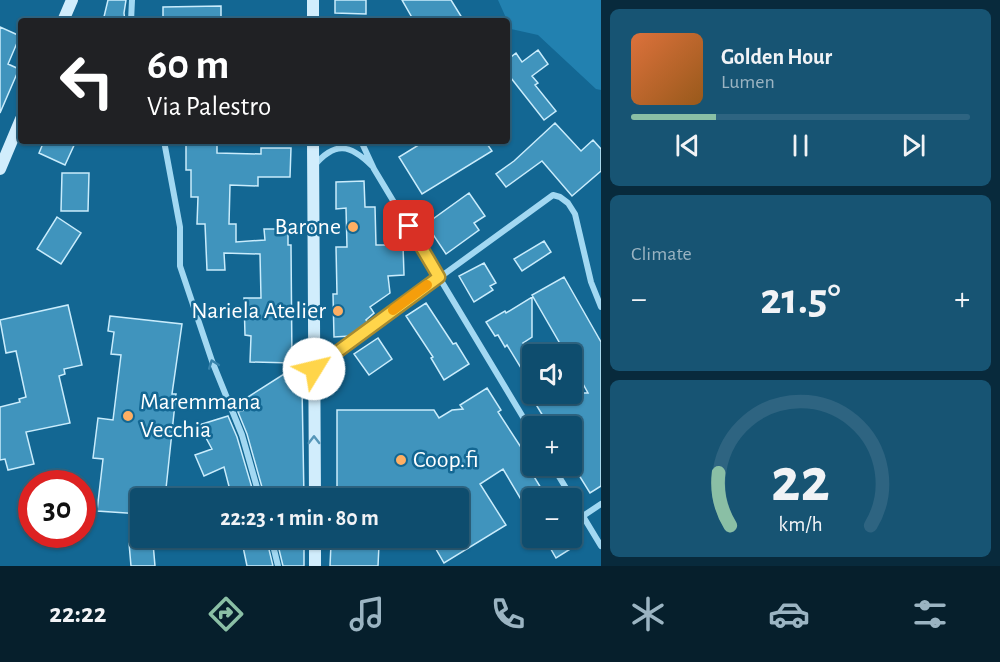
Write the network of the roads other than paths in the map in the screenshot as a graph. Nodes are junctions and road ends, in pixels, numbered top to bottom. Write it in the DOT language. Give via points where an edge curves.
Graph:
graph roads {
  1 [pos="72,0"];
  2 [pos="132,0"];
  3 [pos="313,0"];
  4 [pos="64,18"];
  5 [pos="130,18"];
  6 [pos="313,18"];
  7 [pos="18,126"];
  8 [pos="165,144"];
  9 [pos="313,144"];
  10 [pos="362,144"];
  11 [pos="313,167"];
  12 [pos="0,169"];
  13 [pos="374,169"];
  14 [pos="439,277"];
  15 [pos="601,307"];
  16 [pos="314,369"];
  17 [pos="522,416"];
  18 [pos="559,476"];
  19 [pos="257,488"];
  20 [pos="315,488"];
  21 [pos="601,504"];
  22 [pos="583,516"];
  23 [pos="601,546"];
  24 [pos="274,548"];
  25 [pos="315,548"];
  26 [pos="278,566"];
  27 [pos="315,566"];
  1 -- 4 [label="main road"];
  2 -- 5 [label="street"];
  3 -- 6 [label="main road"];
  7 -- 12 [label="main road"];
  19 -- 8 [label="street, one-way" via="242,435 212,362 180,266 180,227"];
  9 -- 11 [label="main road"];
  10 -- 13 [label="street"];
  11 -- 13 [label="street" via="329,152 342,148 357,152"];
  11 -- 16 [label="main road"];
  13 -- 14 [label="street"];
  14 -- 15 [label="street" via="556,195 575,214"];
  14 -- 16 [label="street"];
  14 -- 17 [label="street"];
  20 -- 16 [label="main road, one-way"];
  18 -- 22 [label="street"];
  21 -- 22 [label="street"];
  22 -- 23 [label="street"];
  24 -- 26 [label="street"];
  25 -- 27 [label="main road"];
}
